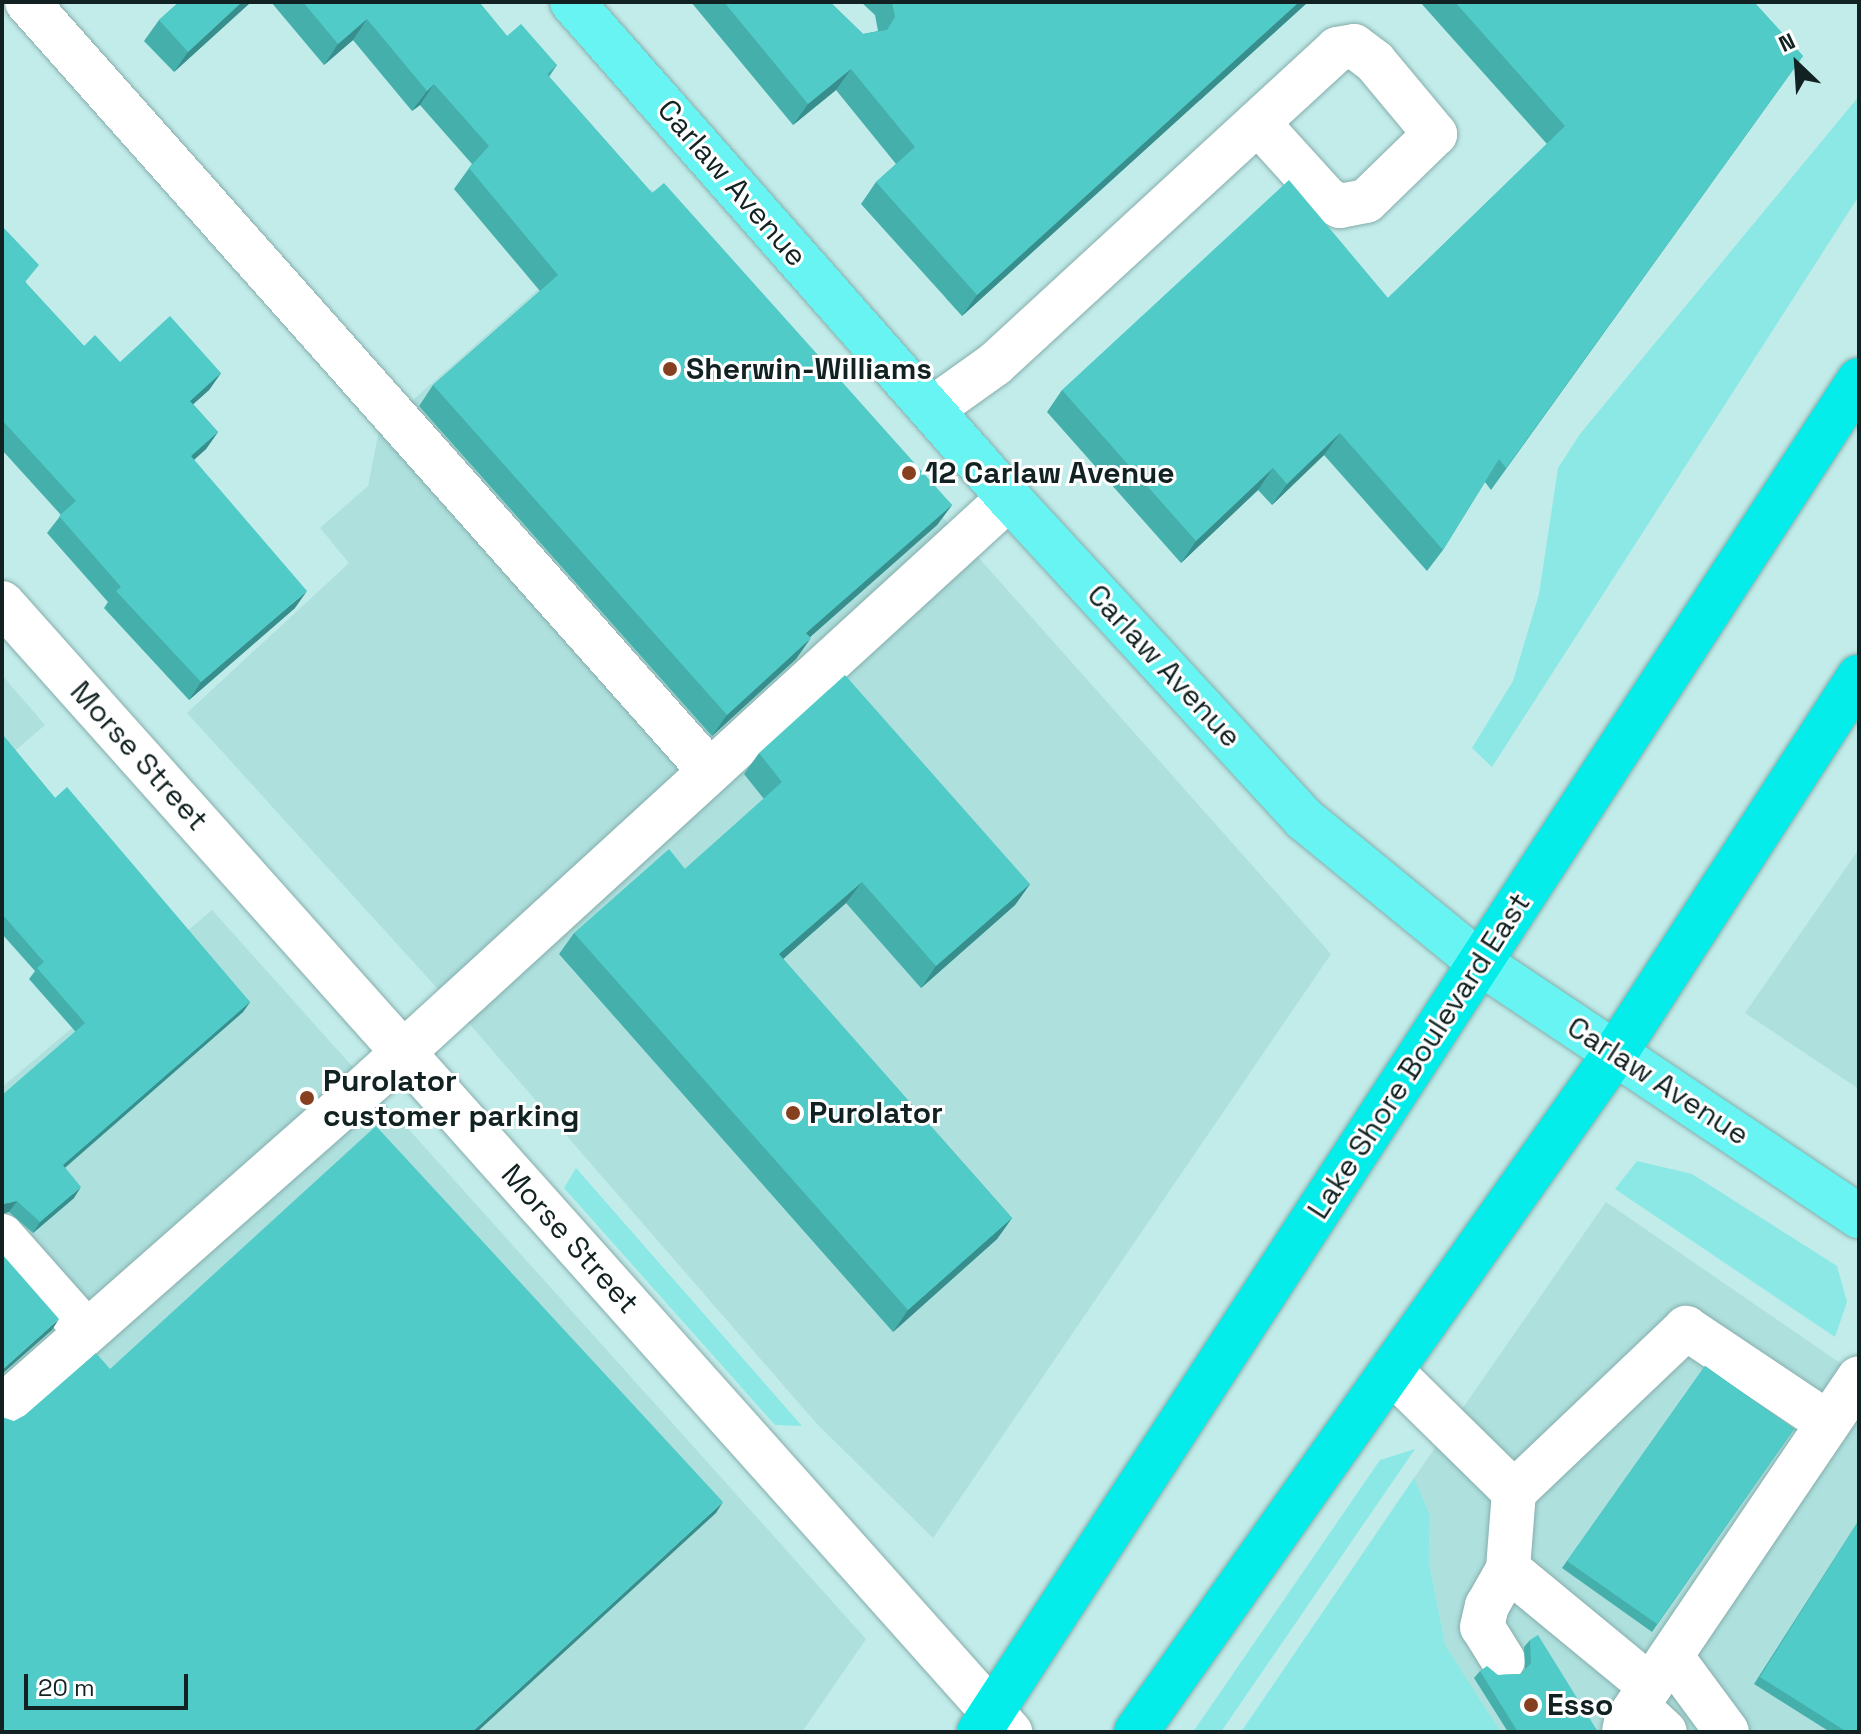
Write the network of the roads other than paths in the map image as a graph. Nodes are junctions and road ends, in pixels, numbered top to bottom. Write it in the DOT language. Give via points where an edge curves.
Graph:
graph roads {
  1 [pos="27,2"];
  2 [pos="588,8"];
  3 [pos="1258,123"];
  4 [pos="1859,380"];
  5 [pos="932,409"];
  6 [pos="1009,498"];
  7 [pos="2,603"];
  8 [pos="1859,677"];
  9 [pos="709,770"];
  10 [pos="1479,962"];
  11 [pos="403,1052"];
  12 [pos="1616,1052"];
  13 [pos="1859,1216"];
  14 [pos="2,1236"];
  15 [pos="86,1331"];
  16 [pos="1391,1371"];
  17 [pos="2,1407"];
  18 [pos="1846,1408"];
  19 [pos="1514,1492"];
  20 [pos="1508,1569"];
  21 [pos="1503,1660"];
  22 [pos="1646,1706"];
  23 [pos="994,1726"];
  24 [pos="1136,1732"];
  25 [pos="1727,1732"];
  1 -- 9 [label="street"];
  2 -- 5 [label="main road, Carlaw Avenue"];
  3 -- 5 [label="street" via="995,364"];
  4 -- 10 [label="highway, Lake Shore Boulevard East"];
  5 -- 6 [label="main road, Carlaw Avenue"];
  6 -- 9 [label="street"];
  6 -- 10 [label="main road, Carlaw Avenue" via="1304,819"];
  7 -- 11 [label="street, Morse Street"];
  8 -- 12 [label="highway"];
  9 -- 11 [label="street"];
  10 -- 12 [label="main road, Carlaw Avenue"];
  10 -- 23 [label="highway, Lake Shore Boulevard East"];
  11 -- 15 [label="street"];
  11 -- 23 [label="street, Morse Street"];
  12 -- 13 [label="main road, Carlaw Avenue"];
  12 -- 16 [label="highway"];
  14 -- 15 [label="street"];
  15 -- 17 [label="street"];
  16 -- 19 [label="street"];
  16 -- 24 [label="highway"];
  18 -- 19 [label="street" via="1686,1328"];
  18 -- 22 [label="street"];
  19 -- 20 [label="street"];
  20 -- 21 [label="street" via="1487,1606 1482,1627"];
  20 -- 22 [label="street"];
  22 -- 25 [label="street"];
}
